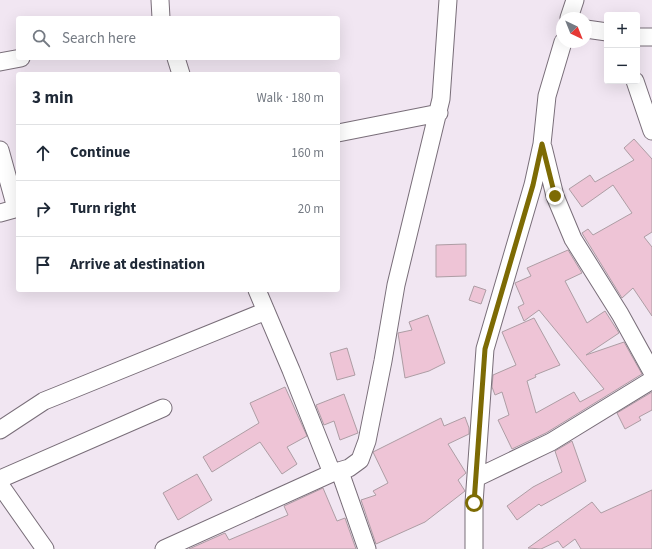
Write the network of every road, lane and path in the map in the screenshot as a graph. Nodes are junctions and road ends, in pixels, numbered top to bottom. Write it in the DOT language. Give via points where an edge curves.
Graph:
graph roads {
  1 [pos="160,0"];
  2 [pos="448,0"];
  3 [pos="575,0"];
  4 [pos="572,12"];
  5 [pos="161,16"];
  6 [pos="592,30"];
  7 [pos="604,32"];
  8 [pos="640,37"];
  9 [pos="652,37"];
  10 [pos="561,48"];
  11 [pos="16,59"];
  12 [pos="177,60"];
  13 [pos="0,62"];
  14 [pos="180,72"];
  15 [pos="636,84"];
  16 [pos="438,113"];
  17 [pos="652,131"];
  18 [pos="340,133"];
  19 [pos="542,144"];
  20 [pos="0,150"];
  21 [pos="11,210"];
  22 [pos="258,292"];
  23 [pos="266,311"];
  24 [pos="652,372"];
  25 [pos="652,380"];
  26 [pos="163,408"];
  27 [pos="0,430"];
  28 [pos="336,473"];
  29 [pos="476,478"];
  30 [pos="0,479"];
  31 [pos="0,485"];
  32 [pos="45,549"];
  33 [pos="164,549"];
  34 [pos="367,549"];
  35 [pos="474,549"];
  1 -- 5 [label="street"];
  2 -- 16 [label="street" via="446,50"];
  3 -- 4 [label="street"];
  6 -- 7 [label="street"];
  8 -- 9 [label="street"];
  10 -- 19 [label="street" via="548,96"];
  11 -- 13 [label="street"];
  12 -- 14 [label="street"];
  15 -- 17 [label="street"];
  16 -- 18 [label="street"];
  16 -- 28 [label="street" via="396,285 367,441 360,460"];
  19 -- 24 [label="street" via="555,196 573,239 620,314"];
  19 -- 29 [label="street" via="533,185 485,349"];
  20 -- 21 [label="street"];
  22 -- 23 [label="street"];
  23 -- 27 [label="street" via="59,394"];
  23 -- 28 [label="street"];
  25 -- 29 [label="street" via="551,442"];
  26 -- 30 [label="street"];
  28 -- 33 [label="street"];
  28 -- 34 [label="street"];
  29 -- 35 [label="street"];
  31 -- 32 [label="street"];
}
